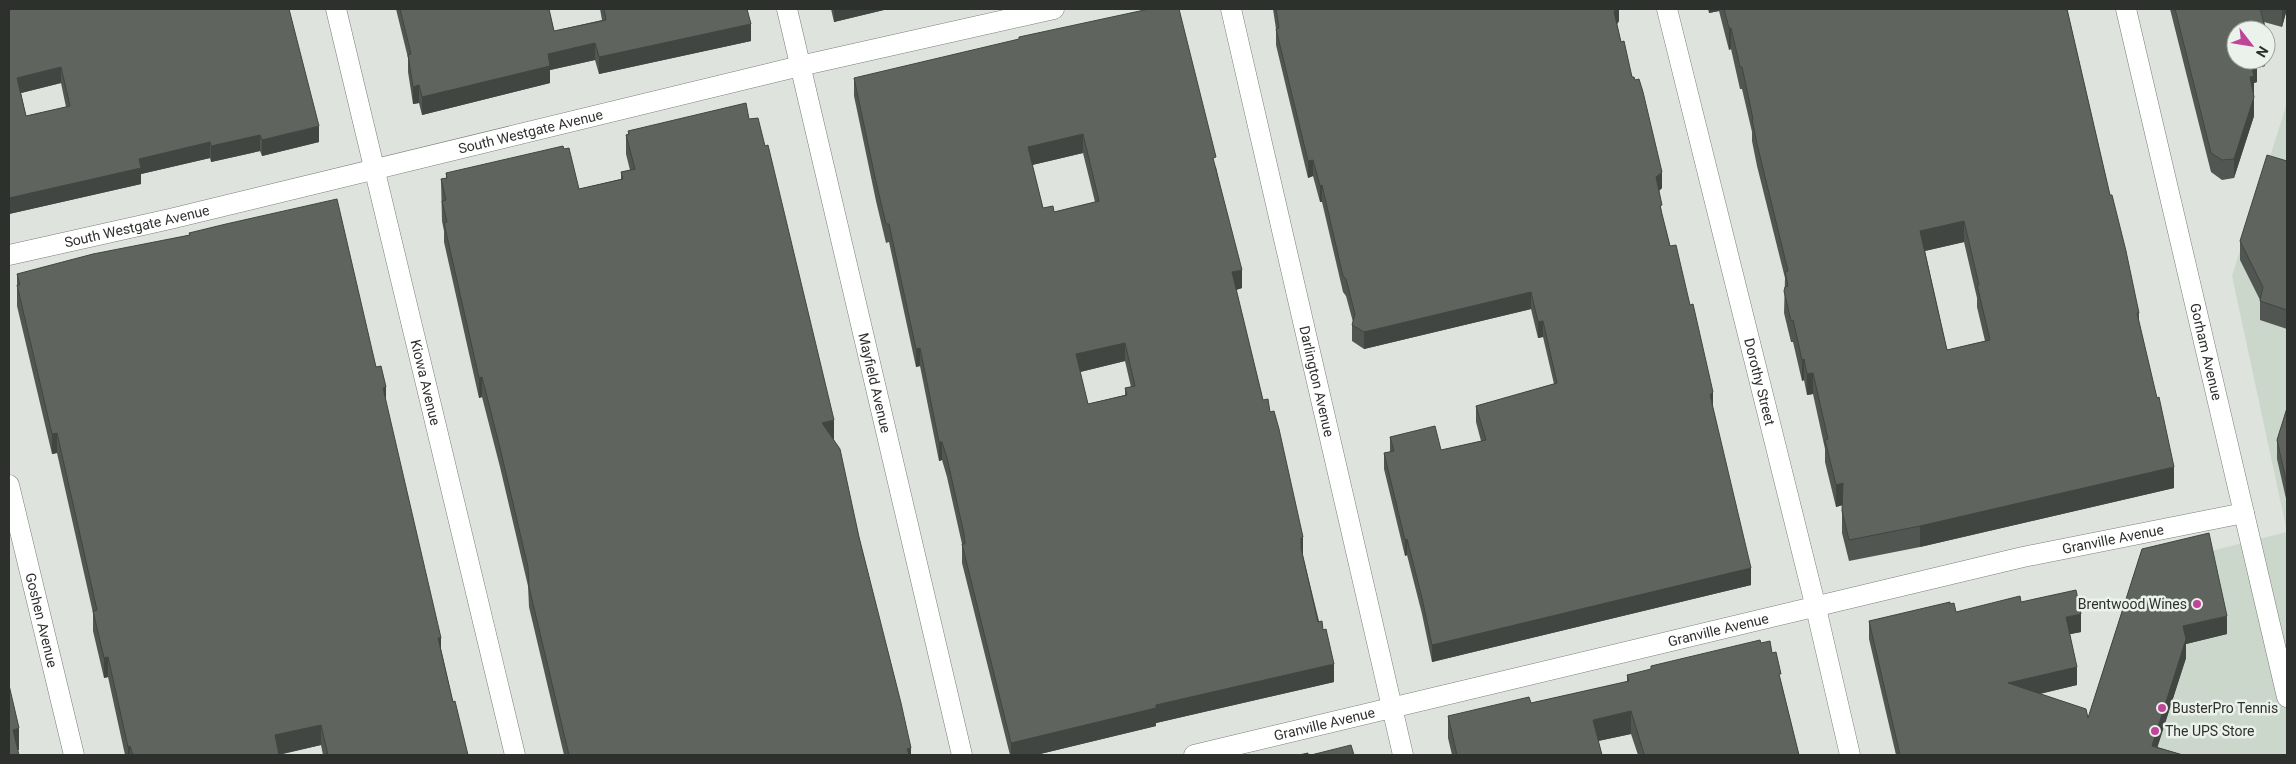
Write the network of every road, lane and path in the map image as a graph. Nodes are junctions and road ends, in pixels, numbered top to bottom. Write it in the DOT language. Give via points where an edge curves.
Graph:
graph roads {
  1 [pos="336,9"];
  2 [pos="787,9"];
  3 [pos="1054,9"];
  4 [pos="1231,9"];
  5 [pos="1667,9"];
  6 [pos="2126,9"];
  7 [pos="800,66"];
  8 [pos="374,170"];
  9 [pos="9,255"];
  10 [pos="9,485"];
  11 [pos="2244,512"];
  12 [pos="1816,608"];
  13 [pos="2287,697"];
  14 [pos="1392,708"];
  15 [pos="74,755"];
  16 [pos="515,755"];
  17 [pos="962,755"];
  18 [pos="1194,755"];
  19 [pos="1403,755"];
  20 [pos="1850,755"];
  1 -- 8 [label="street, Kiowa Avenue"];
  2 -- 7 [label="street, Mayfield Avenue"];
  3 -- 7 [label="street, South Westgate Avenue"];
  4 -- 14 [label="street, Darlington Avenue"];
  5 -- 12 [label="street, Dorothy Street"];
  6 -- 11 [label="street, Gorham Avenue"];
  7 -- 8 [label="street, South Westgate Avenue"];
  7 -- 17 [label="street, Mayfield Avenue"];
  8 -- 9 [label="street, South Westgate Avenue"];
  8 -- 16 [label="street, Kiowa Avenue"];
  10 -- 15 [label="street, Goshen Avenue"];
  11 -- 12 [label="street, Granville Avenue" via="2023,557"];
  11 -- 13 [label="street, Gorham Avenue"];
  12 -- 14 [label="street, Granville Avenue"];
  12 -- 20 [label="street, Dorothy Street"];
  14 -- 18 [label="street, Granville Avenue"];
  14 -- 19 [label="street, Darlington Avenue"];
}
